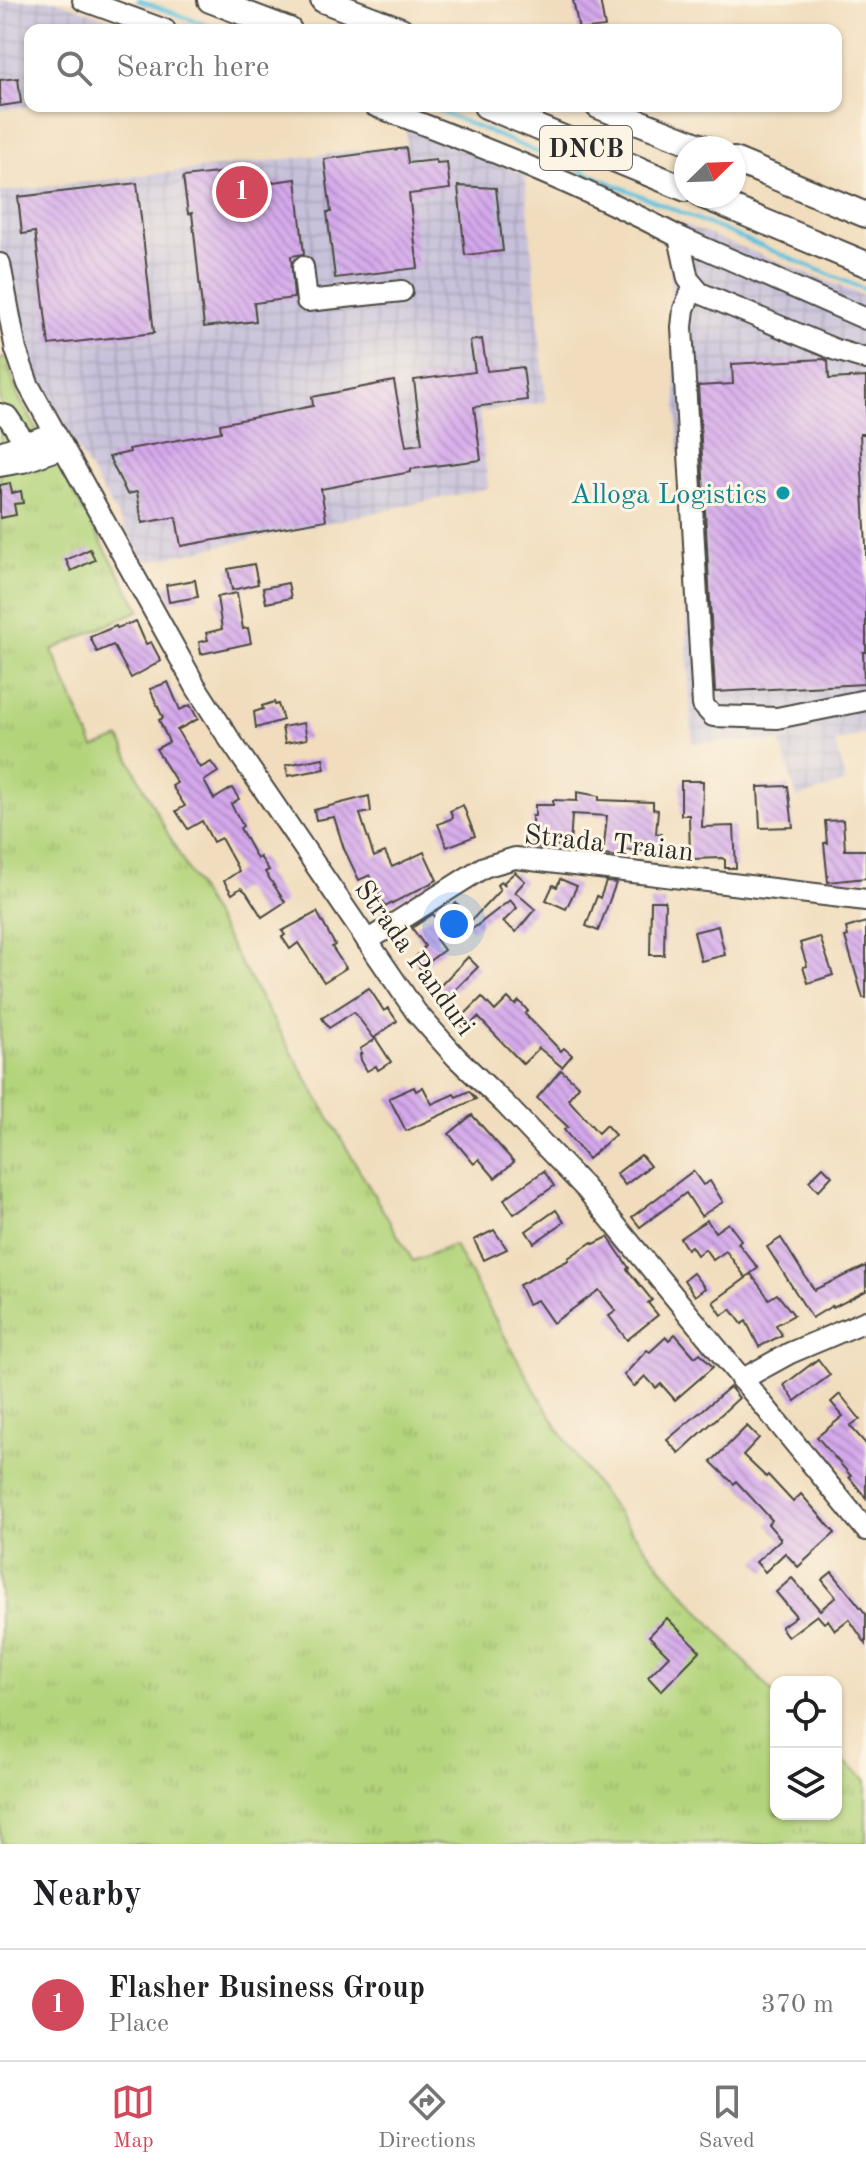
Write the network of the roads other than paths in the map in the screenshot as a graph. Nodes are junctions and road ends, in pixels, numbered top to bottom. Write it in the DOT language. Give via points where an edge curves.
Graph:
graph roads {
  1 [pos="83,0"];
  2 [pos="210,0"];
  3 [pos="323,0"];
  4 [pos="149,24"];
  5 [pos="273,24"];
  6 [pos="385,24"];
  7 [pos="391,112"];
  8 [pos="500,112"];
  9 [pos="613,112"];
  10 [pos="674,136"];
  11 [pos="746,165"];
  12 [pos="674,184"];
  13 [pos="732,208"];
  14 [pos="866,215"];
  15 [pos="679,237"];
  16 [pos="0,264"];
  17 [pos="866,264"];
  18 [pos="303,267"];
  19 [pos="693,288"];
  20 [pos="402,291"];
  21 [pos="866,319"];
  22 [pos="8,351"];
  23 [pos="866,359"];
  24 [pos="0,414"];
  25 [pos="58,441"];
  26 [pos="26,444"];
  27 [pos="0,452"];
  28 [pos="0,466"];
  29 [pos="866,700"];
  30 [pos="866,900"];
  31 [pos="367,941"];
  32 [pos="866,1321"];
  33 [pos="741,1380"];
  34 [pos="866,1530"];
  1 -- 4 [label="street"];
  2 -- 5 [label="main road"];
  3 -- 6 [label="main road"];
  7 -- 15 [label="street" via="519,160"];
  8 -- 12 [label="main road, DNCB"];
  9 -- 10 [label="main road, DNCB"];
  11 -- 14 [label="main road"];
  13 -- 17 [label="main road"];
  15 -- 19 [label="street"];
  15 -- 21 [label="street"];
  16 -- 22 [label="street, Strada Panduri"];
  18 -- 20 [label="street" via="307,301"];
  19 -- 23 [label="street"];
  19 -- 29 [label="street" via="682,327 703,705 713,716 777,718"];
  22 -- 25 [label="street, Strada Panduri"];
  24 -- 26 [label="street"];
  25 -- 26 [label="street"];
  25 -- 28 [label="street" via="23,462"];
  25 -- 31 [label="street, Strada Panduri" via="196,687"];
  26 -- 27 [label="street"];
  30 -- 31 [label="street, Strada Traian" via="515,858 484,867"];
  31 -- 33 [label="street, Strada Panduri" via="436,1036 585,1188"];
  32 -- 33 [label="street"];
  33 -- 34 [label="street, Strada Panduri"];
}
